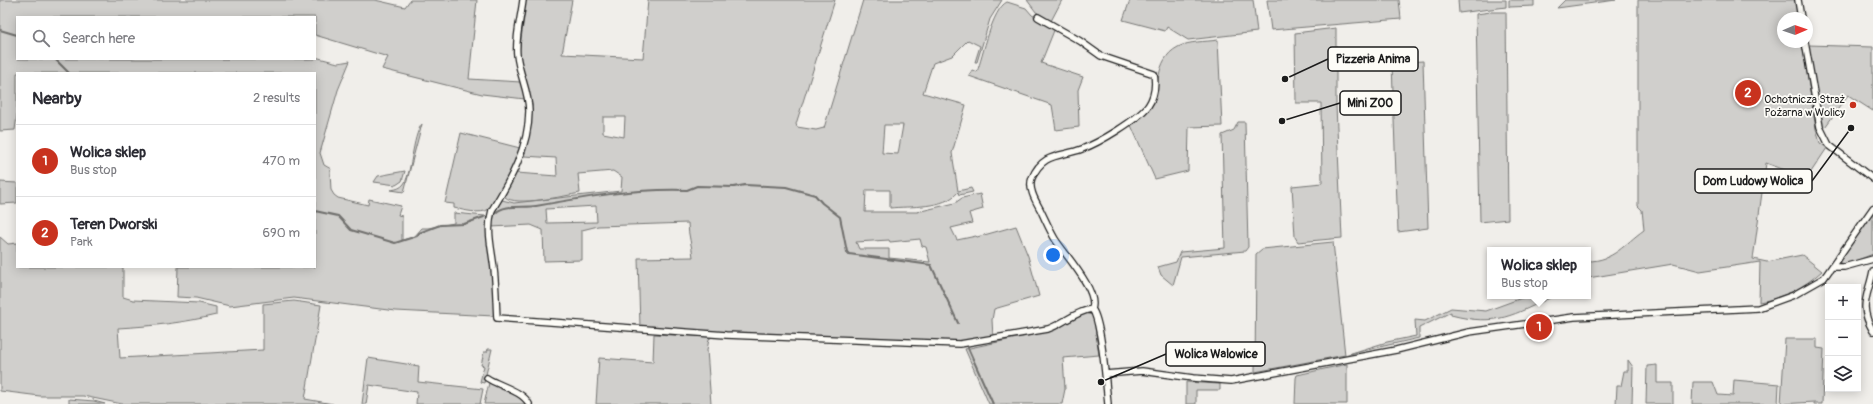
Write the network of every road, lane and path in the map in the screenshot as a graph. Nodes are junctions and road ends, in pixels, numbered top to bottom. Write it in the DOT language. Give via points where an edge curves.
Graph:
graph roads {
  1 [pos="522,0"];
  2 [pos="1798,0"];
  3 [pos="1800,12"];
  4 [pos="1038,17"];
  5 [pos="1806,48"];
  6 [pos="1873,179"];
  7 [pos="1873,208"];
  8 [pos="1873,259"];
  9 [pos="1832,267"];
  10 [pos="1873,271"];
  11 [pos="1092,309"];
  12 [pos="1873,331"];
  13 [pos="1106,374"];
  14 [pos="487,378"];
  15 [pos="528,404"];
  16 [pos="1108,404"];
  1 -- 11 [label="street" via="517,54 529,107 526,133 519,159 490,218 489,234 498,318 696,334 960,344 1048,329 1061,324 1078,312"];
  2 -- 3 [label="street"];
  4 -- 11 [label="street" via="1101,56 1154,74 1154,92 1148,106 1104,139 1081,150 1045,160 1031,179 1031,191 1055,239 1087,285 1094,302"];
  5 -- 6 [label="street" via="1824,138 1829,145"];
  7 -- 9 [label="street"];
  8 -- 9 [label="street" via="1844,267"];
  9 -- 13 [label="street" via="1824,278 1794,295 1758,308 1574,317 1469,332 1396,350 1231,381 1142,371"];
  10 -- 12 [label="street" via="1864,306"];
  11 -- 13 [label="street" via="1097,318"];
  13 -- 16 [label="street"];
  14 -- 15 [label="street" via="517,392"];
}
